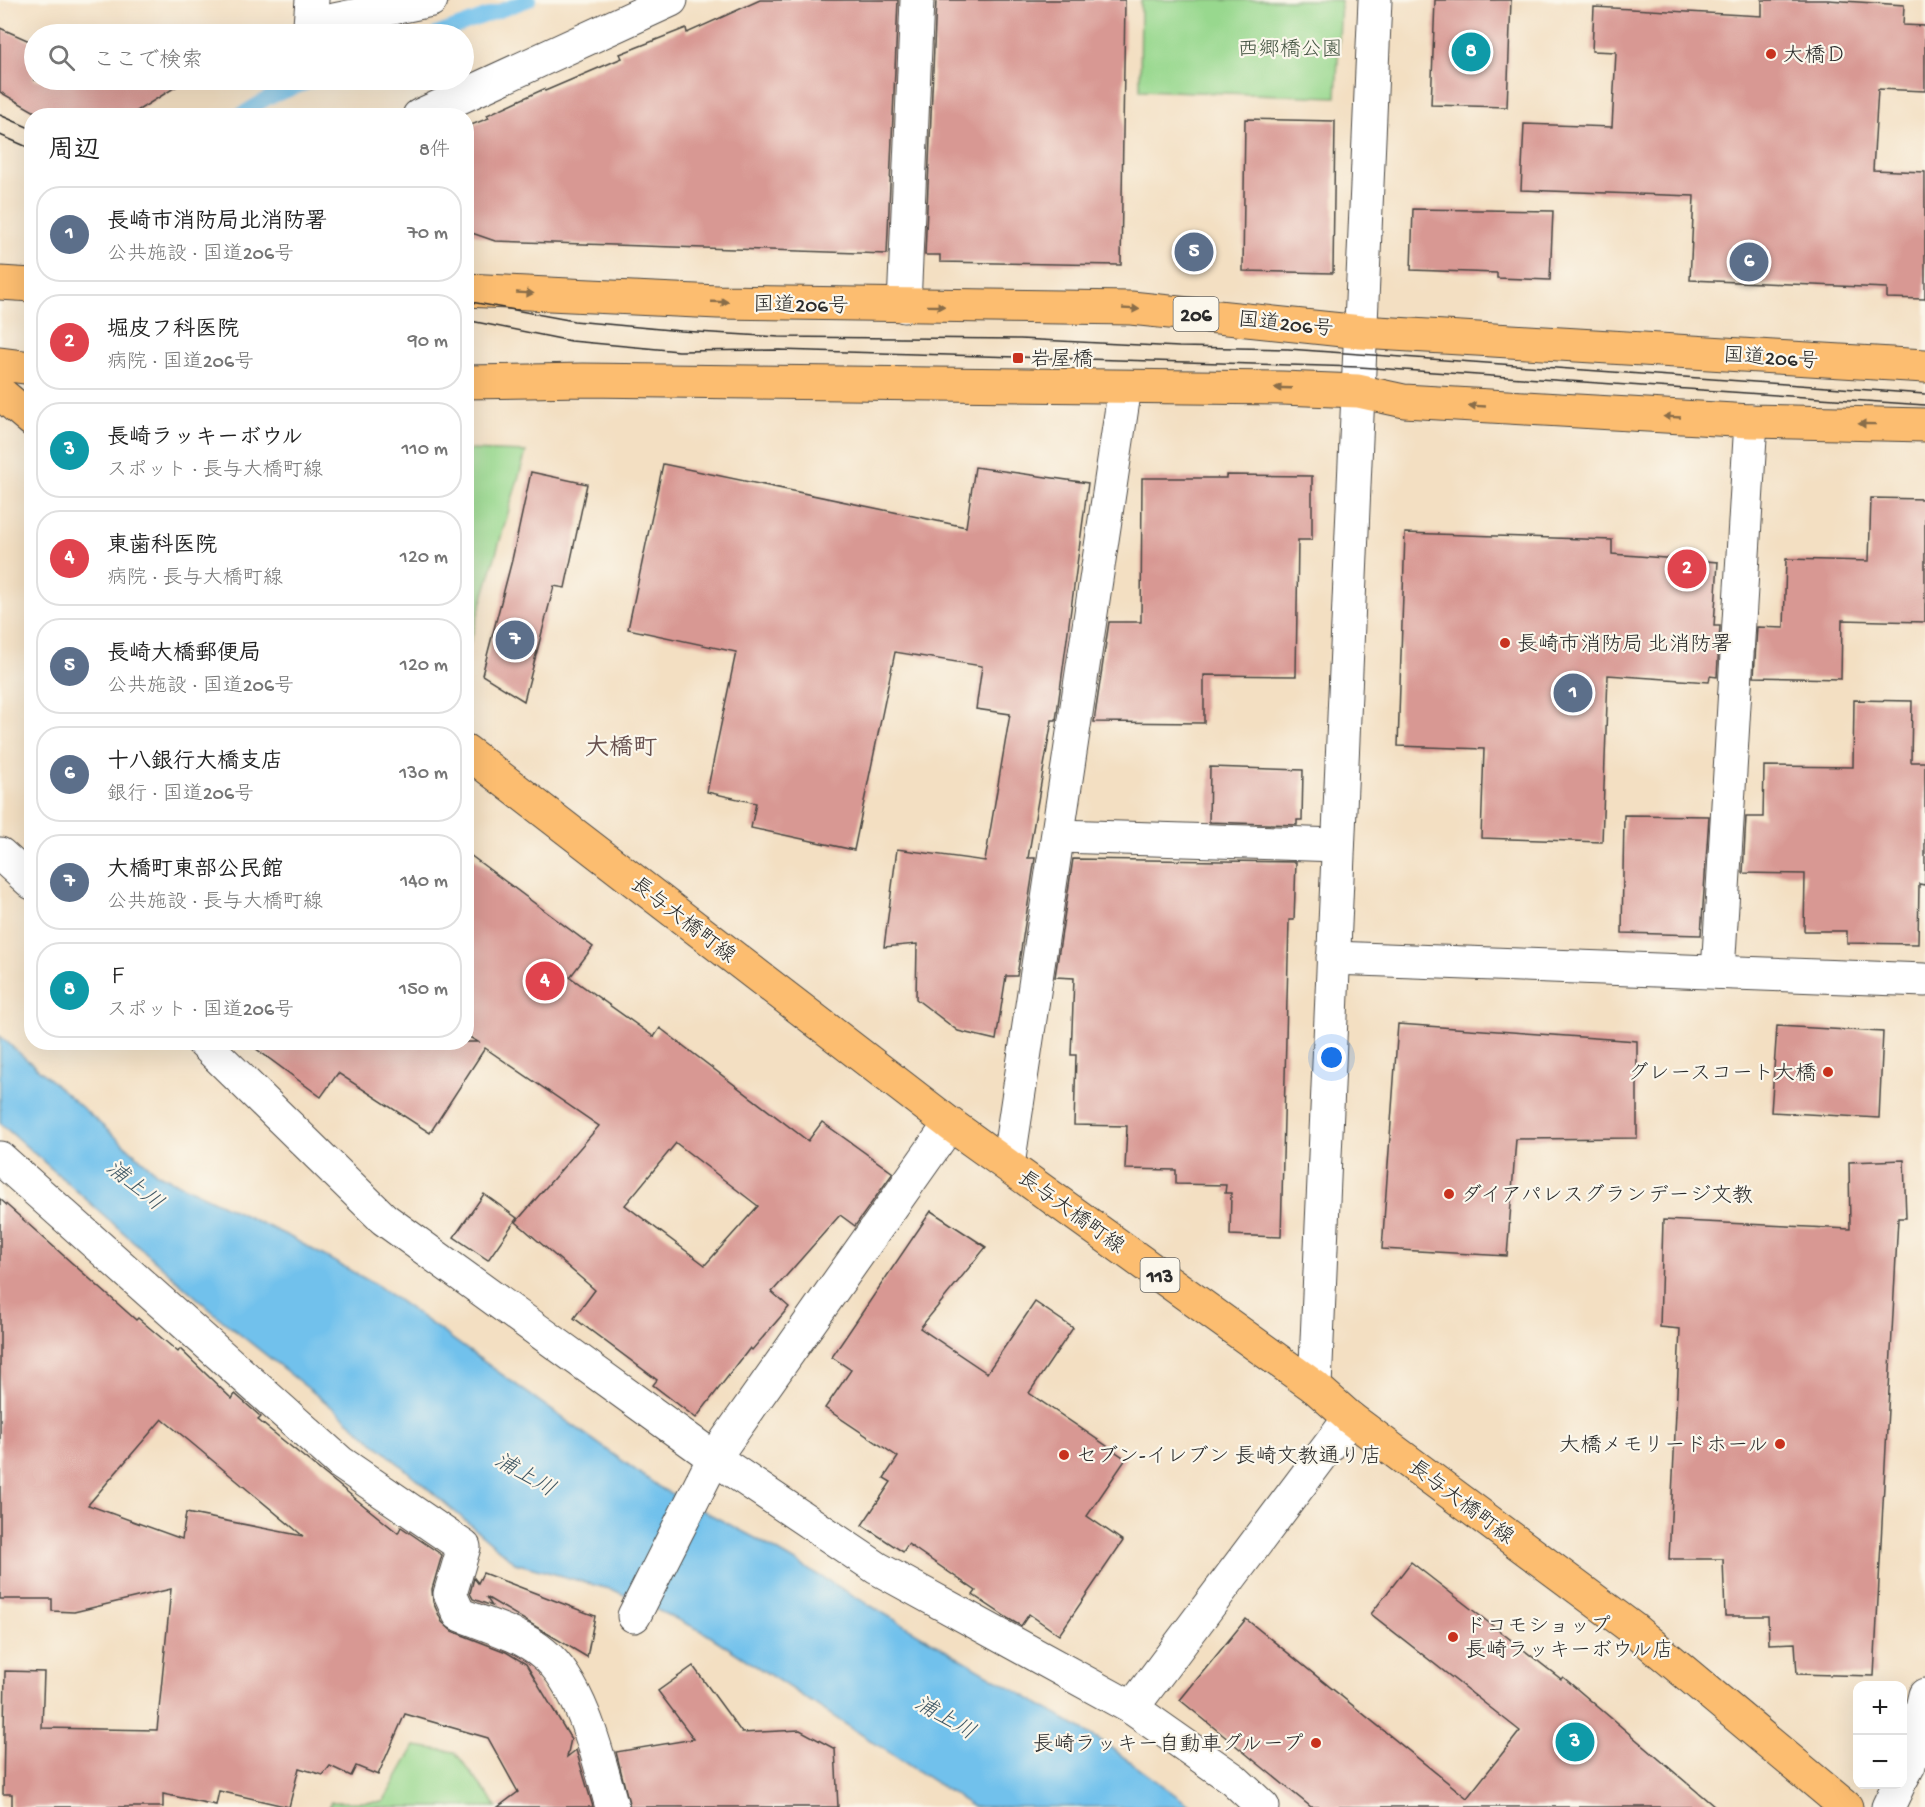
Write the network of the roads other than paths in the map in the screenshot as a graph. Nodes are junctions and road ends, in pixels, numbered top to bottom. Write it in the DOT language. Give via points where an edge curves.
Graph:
graph roads {
  1 [pos="312,0"];
  2 [pos="431,0"];
  3 [pos="671,0"];
  4 [pos="917,0"];
  5 [pos="1375,0"];
  6 [pos="310,24"];
  7 [pos="315,24"];
  8 [pos="436,108"];
  9 [pos="0,283"];
  10 [pos="24,284"];
  11 [pos="474,290"];
  12 [pos="904,306"];
  13 [pos="1360,332"];
  14 [pos="0,364"];
  15 [pos="1925,366"];
  16 [pos="24,367"];
  17 [pos="474,382"];
  18 [pos="1125,387"];
  19 [pos="1358,391"];
  20 [pos="0,393"];
  21 [pos="24,413"];
  22 [pos="1751,421"];
  23 [pos="1925,425"];
  24 [pos="474,757"];
  25 [pos="1059,836"];
  26 [pos="1338,845"];
  27 [pos="0,854"];
  28 [pos="24,876"];
  29 [pos="1333,958"];
  30 [pos="1718,972"];
  31 [pos="1925,980"];
  32 [pos="223,1050"];
  33 [pos="950,1124"];
  34 [pos="0,1160"];
  35 [pos="1008,1165"];
  36 [pos="1315,1387"];
  37 [pos="1350,1418"];
  38 [pos="714,1458"];
  39 [pos="634,1616"];
  40 [pos="1925,1695"];
  41 [pos="1132,1708"];
  42 [pos="1907,1769"];
  43 [pos="1897,1789"];
  44 [pos="612,1807"];
  45 [pos="1263,1807"];
  46 [pos="1846,1807"];
  47 [pos="1888,1807"];
  1 -- 6 [label="street"];
  2 -- 7 [label="street"];
  3 -- 8 [label="street"];
  4 -- 12 [label="street"];
  5 -- 13 [label="street"];
  9 -- 10 [label="main road"];
  11 -- 12 [label="main road, 国道206号 / 206, one-way"];
  12 -- 13 [label="main road, 国道206号 / 206, one-way" via="1131,308"];
  13 -- 15 [label="main road, 国道206号 / 206"];
  13 -- 19 [label="street"];
  14 -- 16 [label="main road"];
  17 -- 18 [label="main road"];
  19 -- 18 [label="main road, one-way"];
  18 -- 25 [label="street"];
  22 -- 19 [label="main road, one-way" via="1404,401"];
  19 -- 26 [label="street"];
  20 -- 21 [label="main road"];
  23 -- 22 [label="main road, one-way"];
  22 -- 30 [label="street"];
  24 -- 33 [label="main road, 長与大橋町線 / 113"];
  25 -- 26 [label="street"];
  25 -- 35 [label="street"];
  26 -- 29 [label="street"];
  27 -- 28 [label="street"];
  29 -- 30 [label="street"];
  29 -- 36 [label="street"];
  30 -- 31 [label="street"];
  32 -- 38 [label="street" via="384,1219"];
  33 -- 35 [label="main road, 長与大橋町線 / 113"];
  33 -- 38 [label="street"];
  34 -- 44 [label="street" via="341,1463 464,1548 450,1594 459,1614 543,1652 556,1668 580,1706"];
  35 -- 36 [label="main road, 長与大橋町線 / 113"];
  36 -- 37 [label="main road, 長与大橋町線 / 113"];
  37 -- 41 [label="street"];
  37 -- 46 [label="main road, 長与大橋町線 / 113" via="1632,1628"];
  38 -- 39 [label="street"];
  38 -- 41 [label="street" via="877,1569"];
  40 -- 42 [label="street"];
  41 -- 45 [label="street" via="1233,1779"];
  43 -- 47 [label="street"];
}
